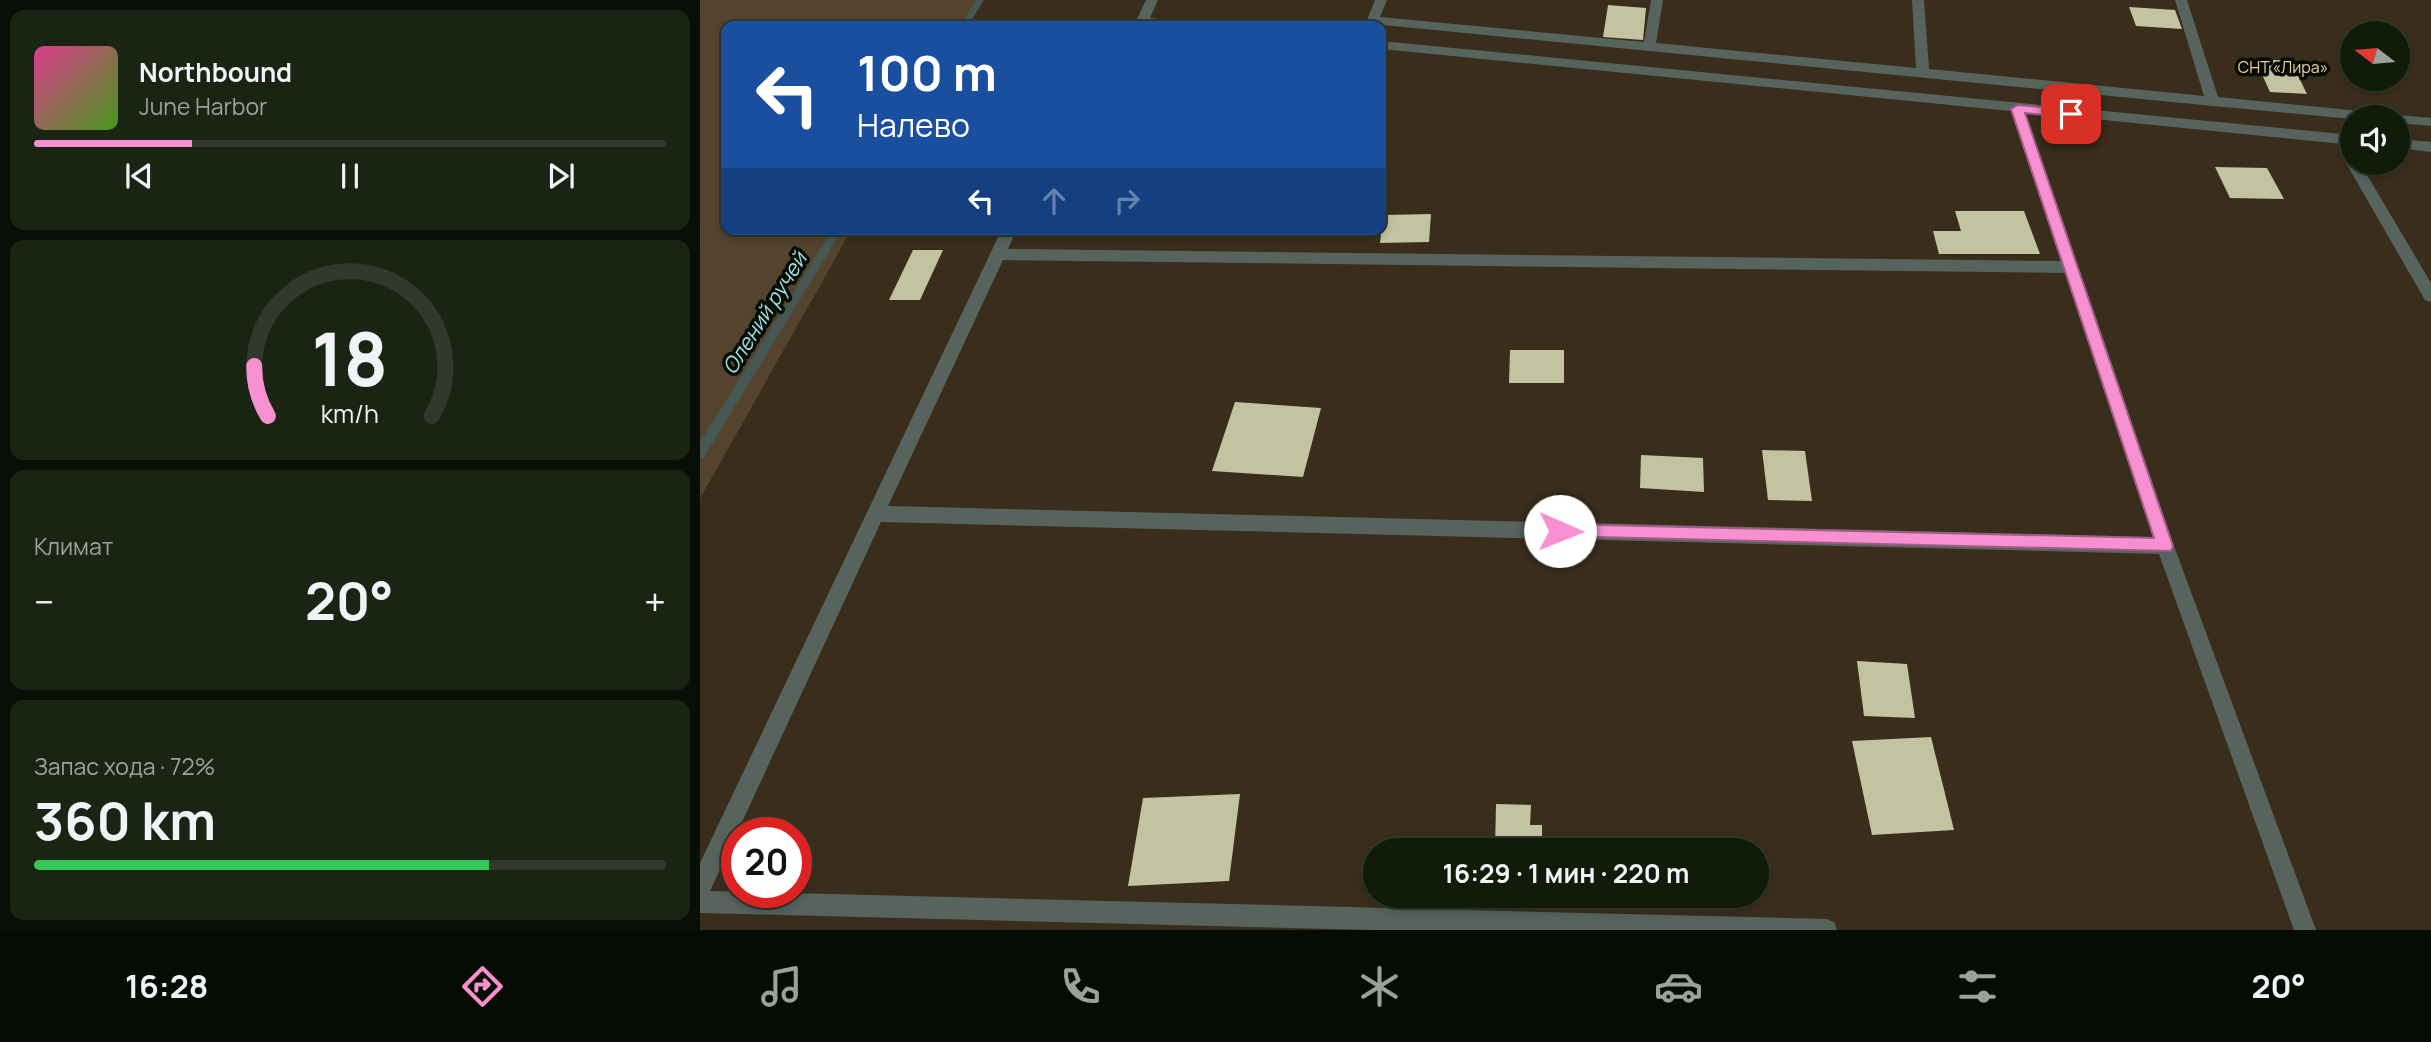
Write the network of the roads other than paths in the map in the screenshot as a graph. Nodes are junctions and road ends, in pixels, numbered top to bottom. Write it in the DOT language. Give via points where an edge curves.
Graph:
graph roads {
  1 [pos="1152,0"];
  2 [pos="1381,0"];
  3 [pos="1657,0"];
  4 [pos="1918,0"];
  5 [pos="2181,0"];
  6 [pos="1140,21"];
  7 [pos="1383,21"];
  8 [pos="1386,21"];
  9 [pos="1386,46"];
  10 [pos="1649,48"];
  11 [pos="1923,73"];
  12 [pos="2213,102"];
  13 [pos="2018,109"];
  14 [pos="2340,113"];
  15 [pos="2410,120"];
  16 [pos="2431,122"];
  17 [pos="2340,140"];
  18 [pos="2410,145"];
  19 [pos="2431,147"];
  20 [pos="2360,175"];
  21 [pos="1007,235"];
  22 [pos="998,254"];
  23 [pos="2069,267"];
  24 [pos="2431,296"];
  25 [pos="874,514"];
  26 [pos="2165,546"];
  27 [pos="700,887"];
  28 [pos="700,902"];
  29 [pos="1826,930"];
  30 [pos="2305,930"];
  1 -- 6 [label="street"];
  2 -- 7 [label="street" via="1373,20"];
  3 -- 10 [label="street"];
  4 -- 11 [label="street"];
  5 -- 12 [label="street"];
  8 -- 10 [label="street"];
  9 -- 13 [label="street"];
  10 -- 11 [label="street"];
  11 -- 12 [label="street"];
  12 -- 14 [label="street"];
  13 -- 17 [label="street"];
  13 -- 23 [label="street"];
  15 -- 16 [label="street"];
  18 -- 19 [label="street"];
  20 -- 24 [label="street"];
  21 -- 22 [label="street"];
  22 -- 23 [label="street"];
  22 -- 25 [label="street"];
  23 -- 26 [label="street"];
  25 -- 26 [label="street"];
  25 -- 27 [label="street"];
  26 -- 30 [label="street"];
  28 -- 29 [label="street"];
}
